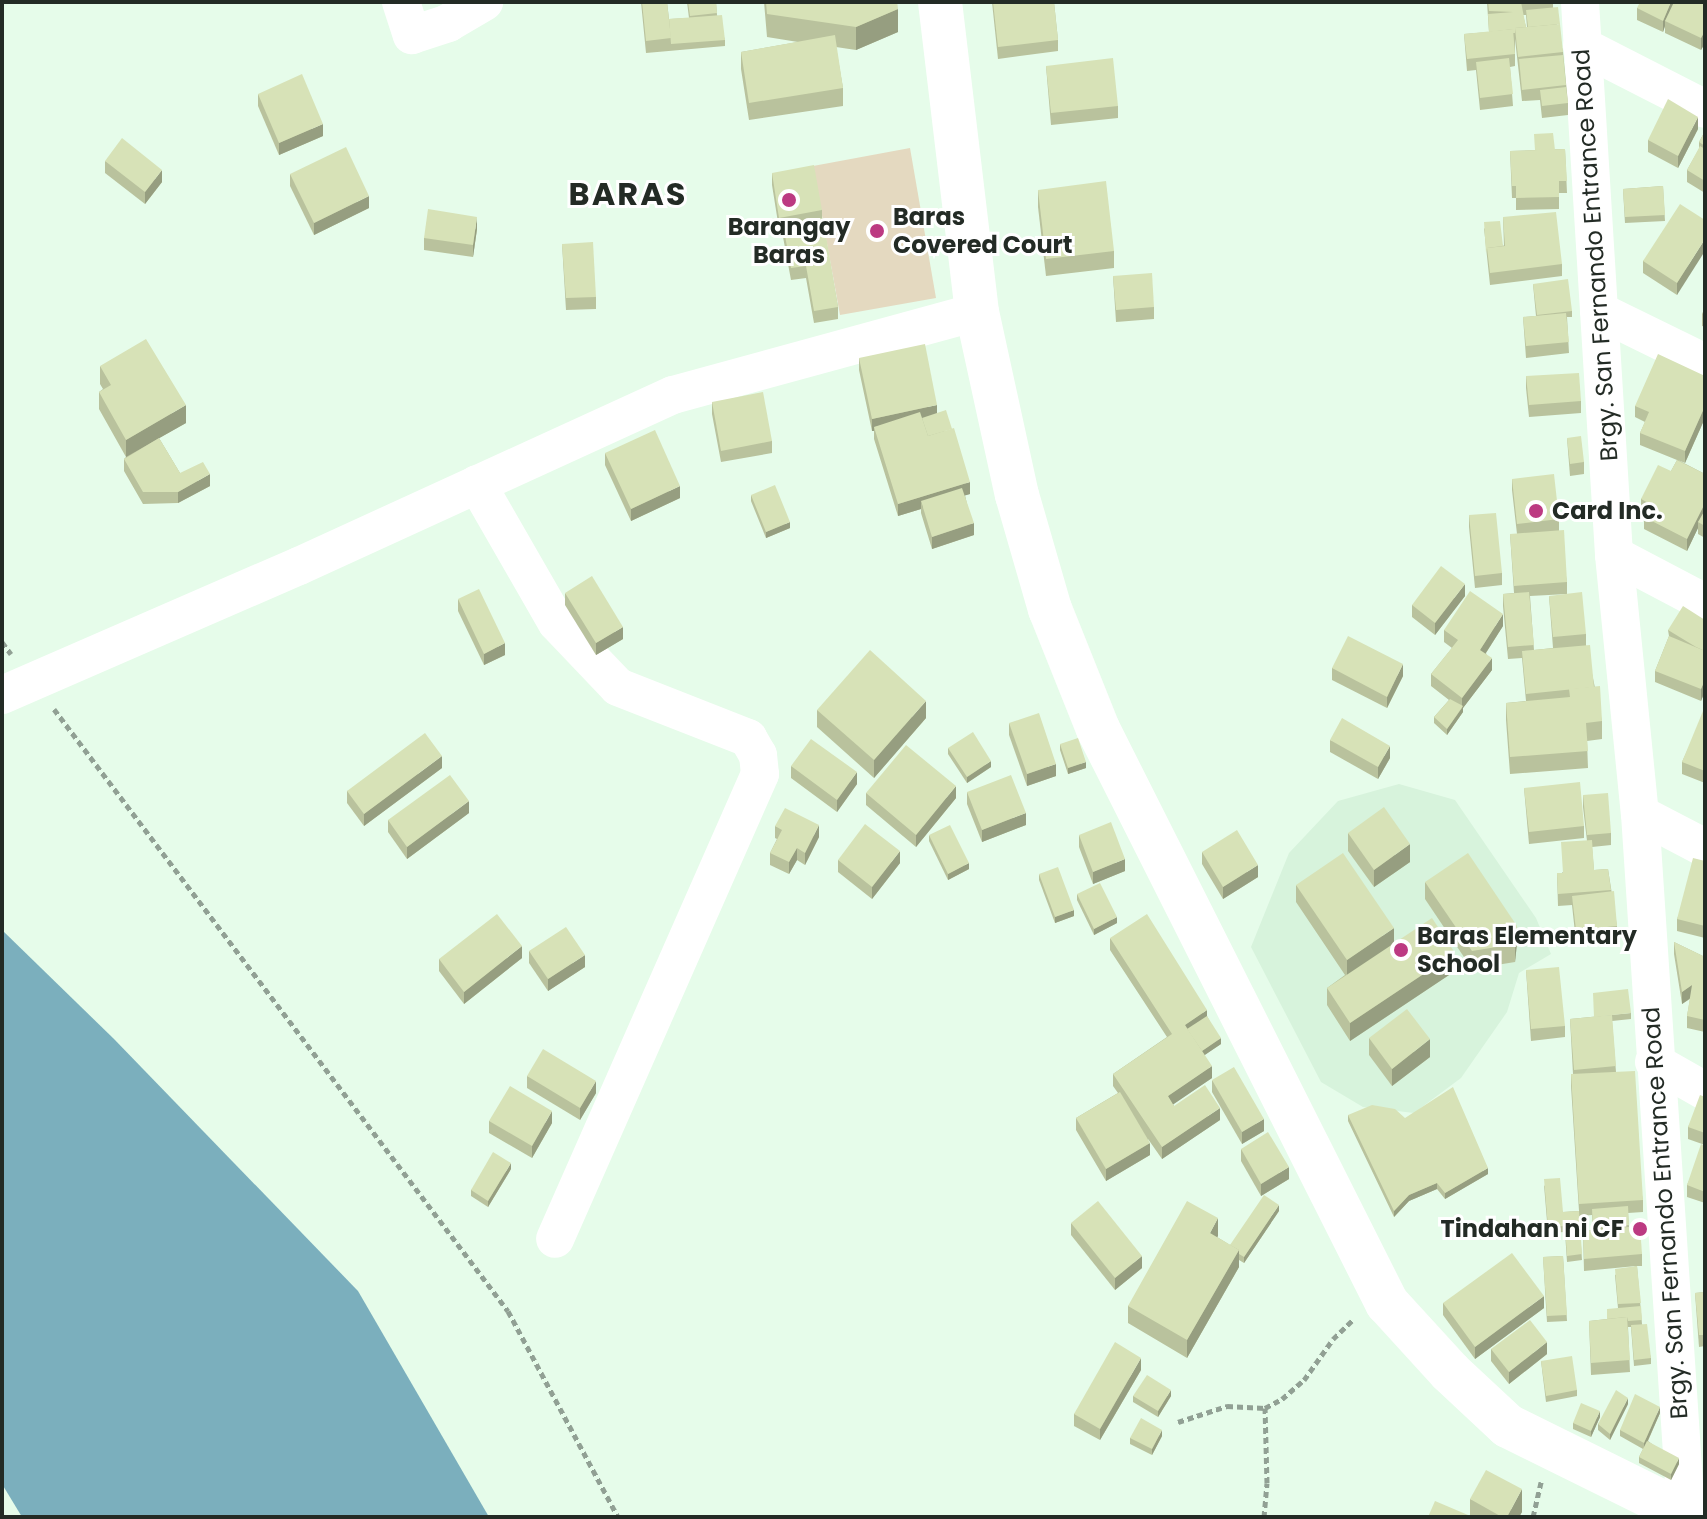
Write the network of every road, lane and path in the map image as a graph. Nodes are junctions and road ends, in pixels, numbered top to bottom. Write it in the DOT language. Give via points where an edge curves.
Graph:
graph roads {
  1 [pos="401,2"];
  2 [pos="484,2"];
  3 [pos="940,2"];
  4 [pos="1580,2"];
  5 [pos="1582,46"];
  6 [pos="1705,109"];
  7 [pos="1599,311"];
  8 [pos="977,312"];
  9 [pos="1705,363"];
  10 [pos="477,484"];
  11 [pos="1614,555"];
  12 [pos="1705,603"];
  13 [pos="2,642"];
  14 [pos="17,688"];
  15 [pos="1640,814"];
  16 [pos="1705,848"];
  17 [pos="1654,1062"];
  18 [pos="1705,1091"];
  19 [pos="555,1239"];
  20 [pos="1387,1303"];
  21 [pos="1265,1408"];
  22 [pos="1178,1422"];
  23 [pos="1689,1516"];
  24 [pos="618,1517"];
  25 [pos="1264,1517"];
  1 -- 2 [label="street" via="412,35 448,23"];
  3 -- 8 [label="main road"];
  4 -- 5 [label="street, Brgy. San Fernando Entrance Road"];
  5 -- 6 [label="street"];
  5 -- 7 [label="street, Brgy. San Fernando Entrance Road"];
  7 -- 9 [label="street"];
  7 -- 11 [label="street, Brgy. San Fernando Entrance Road"];
  8 -- 10 [label="street" via="673,395"];
  8 -- 20 [label="main road" via="1017,495 1050,609 1098,729"];
  10 -- 14 [label="street"];
  10 -- 19 [label="street" via="557,623 618,687 748,738 758,755 760,774"];
  11 -- 12 [label="street"];
  11 -- 15 [label="street, Brgy. San Fernando Entrance Road"];
  13 -- 14 [label="path"];
  14 -- 24 [label="path" via="152,835 508,1311"];
  15 -- 16 [label="street"];
  15 -- 17 [label="street, Brgy. San Fernando Entrance Road"];
  17 -- 18 [label="street"];
  17 -- 23 [label="street, Brgy. San Fernando Entrance Road"];
  20 -- 21 [label="path" via="1348,1322 1304,1380"];
  20 -- 23 [label="main road" via="1508,1426"];
  21 -- 22 [label="path" via="1227,1406"];
  21 -- 25 [label="path"];
}
